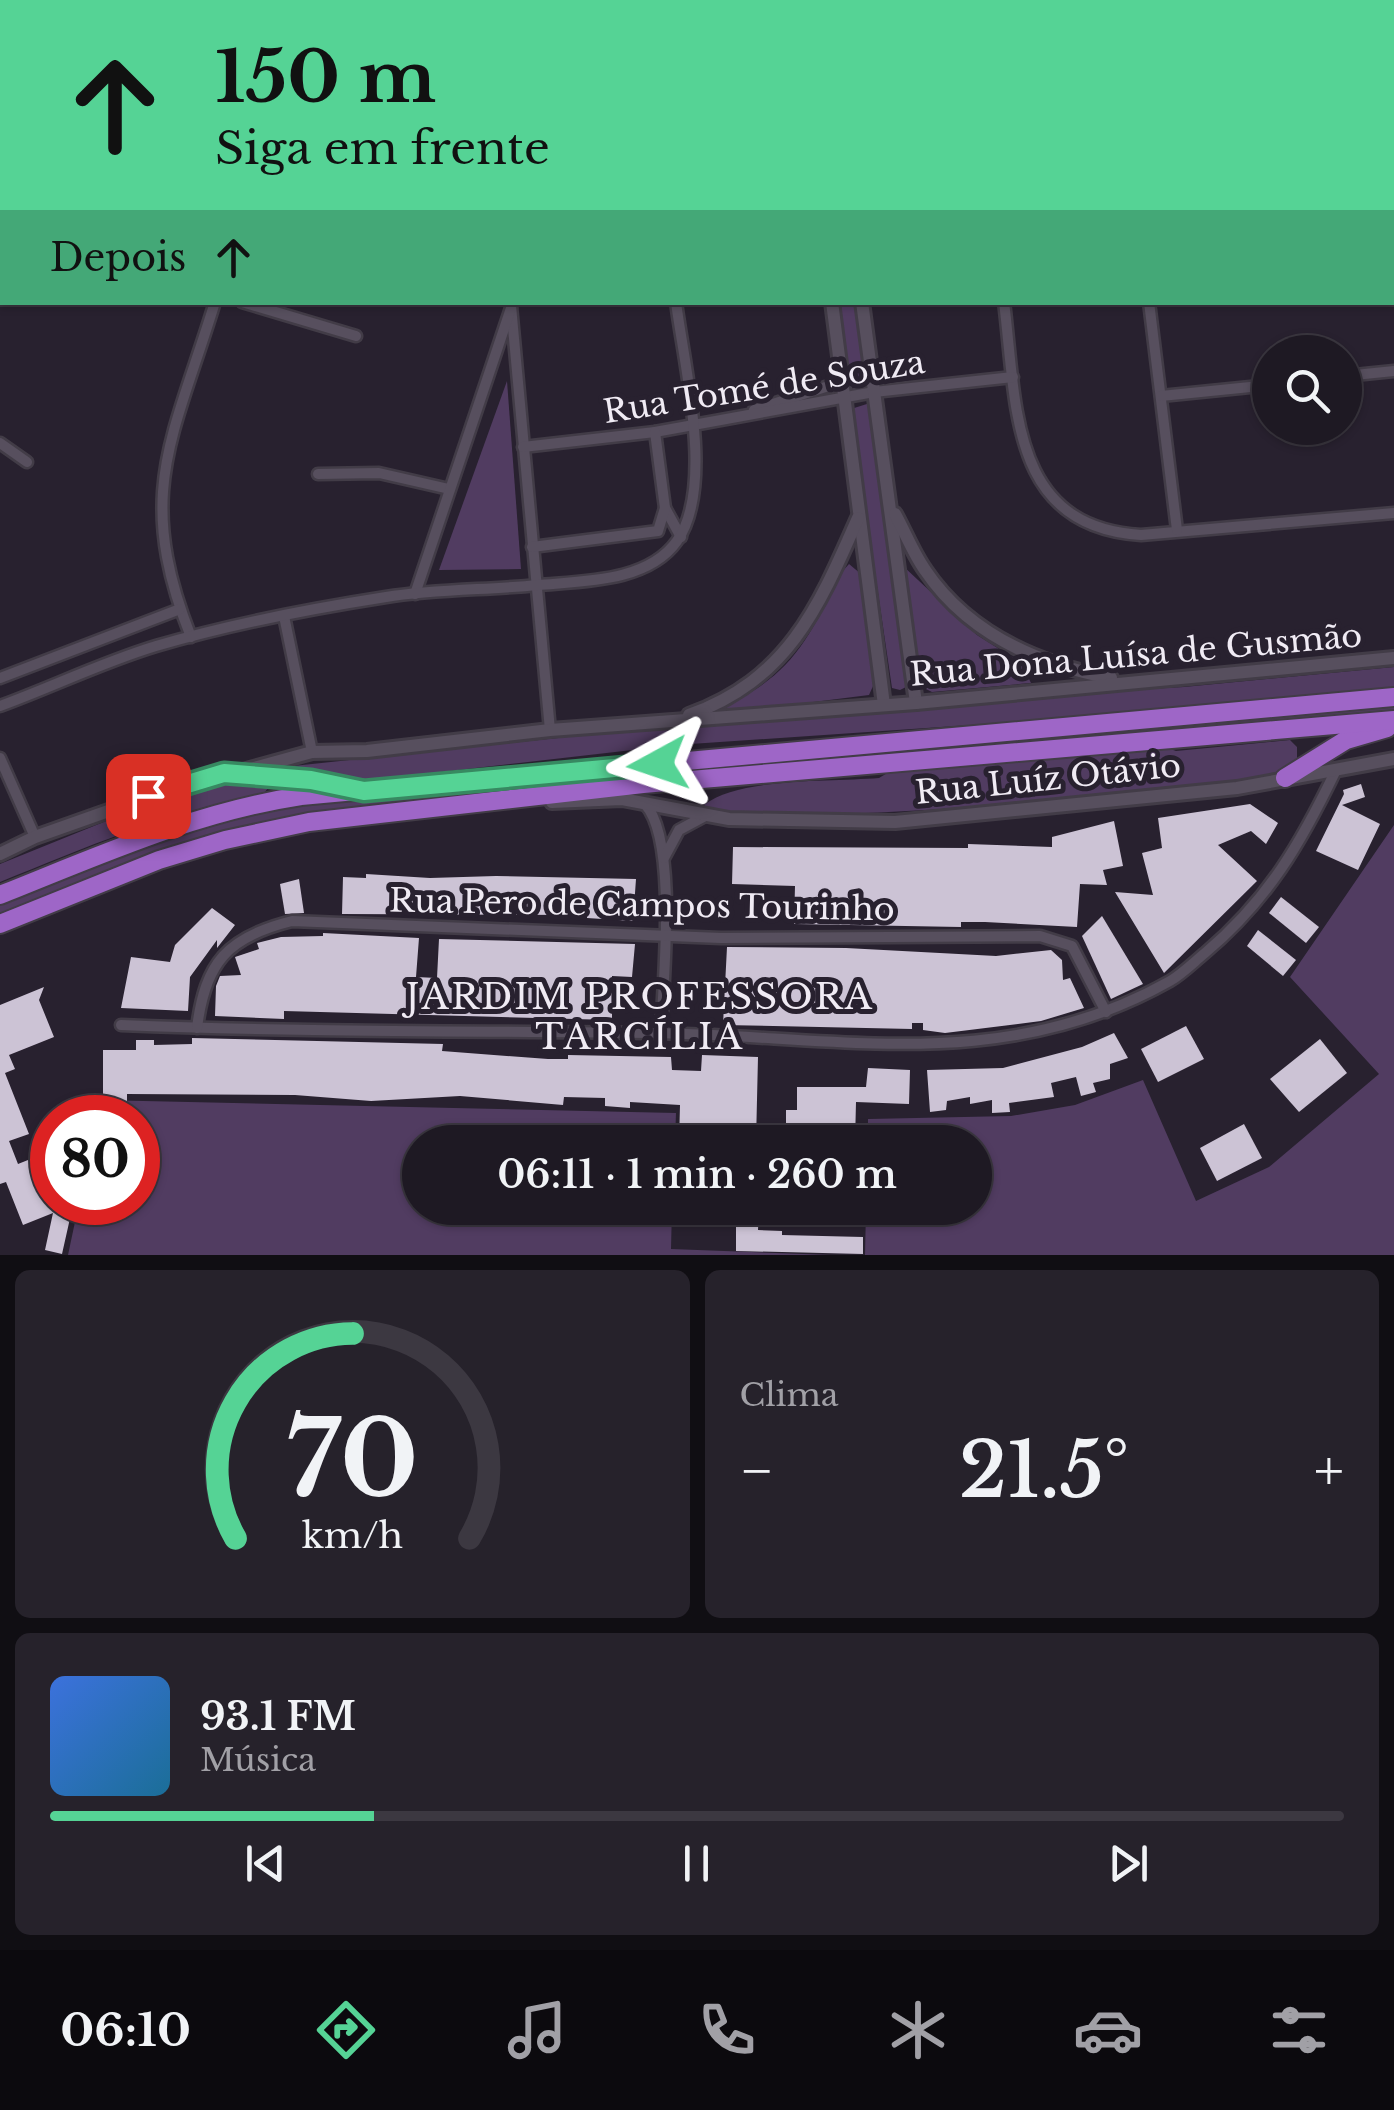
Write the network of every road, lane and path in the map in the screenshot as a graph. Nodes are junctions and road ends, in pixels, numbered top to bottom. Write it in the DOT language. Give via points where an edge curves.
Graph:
graph roads {
  1 [pos="214,305"];
  2 [pos="252,305"];
  3 [pos="512,305"];
  4 [pos="512,305"];
  5 [pos="676,305"];
  6 [pos="832,305"];
  7 [pos="862,305"];
  8 [pos="1004,305"];
  9 [pos="1149,305"];
  10 [pos="356,336"];
  11 [pos="1394,371"];
  12 [pos="1362,374"];
  13 [pos="1013,377"];
  14 [pos="841,382"];
  15 [pos="1252,386"];
  16 [pos="874,392"];
  17 [pos="1161,396"];
  18 [pos="844,399"];
  19 [pos="734,417"];
  20 [pos="692,424"];
  21 [pos="655,432"];
  22 [pos="0,443"];
  23 [pos="523,447"];
  24 [pos="27,462"];
  25 [pos="318,474"];
  26 [pos="449,488"];
  27 [pos="890,505"];
  28 [pos="665,508"];
  29 [pos="1394,513"];
  30 [pos="859,515"];
  31 [pos="1177,530"];
  32 [pos="680,537"];
  33 [pos="532,547"];
  34 [pos="535,586"];
  35 [pos="415,594"];
  36 [pos="180,610"];
  37 [pos="284,616"];
  38 [pos="191,637"];
  39 [pos="1394,658"];
  40 [pos="0,678"];
  41 [pos="1128,681"];
  42 [pos="1394,697"];
  43 [pos="916,703"];
  44 [pos="884,705"];
  45 [pos="0,706"];
  46 [pos="675,720"];
  47 [pos="1394,723"];
  48 [pos="550,730"];
  49 [pos="312,752"];
  50 [pos="0,758"];
  51 [pos="1394,759"];
  52 [pos="1336,770"];
  53 [pos="224,773"];
  54 [pos="1285,778"];
  55 [pos="364,791"];
  56 [pos="515,799"];
  57 [pos="643,802"];
  58 [pos="705,816"];
  59 [pos="34,837"];
  60 [pos="0,854"];
  61 [pos="664,858"];
  62 [pos="0,896"];
  63 [pos="0,924"];
  64 [pos="664,935"];
  65 [pos="1106,1012"];
  66 [pos="121,1026"];
  67 [pos="196,1028"];
  68 [pos="661,1033"];
  1 -- 36 [label="street" via="162,468 161,528"];
  2 -- 10 [label="street"];
  3 -- 23 [label="street"];
  4 -- 26 [label="street"];
  5 -- 20 [label="street"];
  6 -- 14 [label="street"];
  7 -- 16 [label="street"];
  8 -- 13 [label="street"];
  9 -- 17 [label="street"];
  11 -- 12 [label="street"];
  13 -- 16 [label="street, Rua Tomé de Souza"];
  13 -- 31 [label="street" via="1026,451 1043,490 1076,520 1108,533"];
  14 -- 18 [label="street"];
  14 -- 19 [label="street"];
  15 -- 17 [label="street"];
  16 -- 18 [label="street, Rua Tomé de Souza"];
  16 -- 27 [label="street"];
  17 -- 31 [label="street"];
  18 -- 19 [label="street, Rua Tomé de Souza"];
  18 -- 30 [label="street"];
  19 -- 20 [label="street, Rua Tomé de Souza"];
  20 -- 21 [label="street, Rua Tomé de Souza"];
  20 -- 32 [label="street" via="698,459"];
  21 -- 23 [label="street, Rua Tomé de Souza"];
  21 -- 28 [label="street"];
  22 -- 24 [label="street"];
  23 -- 33 [label="street"];
  25 -- 26 [label="street" via="379,474"];
  26 -- 35 [label="street"];
  27 -- 41 [label="street" via="924,570 993,636 1029,656"];
  27 -- 43 [label="street"];
  28 -- 32 [label="street"];
  28 -- 33 [label="street" via="658,530"];
  29 -- 31 [label="street"];
  30 -- 44 [label="street"];
  30 -- 46 [label="street" via="818,601 778,660 722,703"];
  32 -- 34 [label="street" via="666,555 638,571"];
  33 -- 34 [label="street"];
  34 -- 35 [label="street"];
  34 -- 48 [label="street"];
  35 -- 37 [label="street"];
  36 -- 38 [label="street"];
  36 -- 40 [label="street"];
  37 -- 38 [label="street"];
  37 -- 49 [label="street"];
  38 -- 45 [label="street"];
  39 -- 41 [label="street, Rua Dona Luísa de Gusmão"];
  41 -- 43 [label="street, Rua Dona Luísa de Gusmão"];
  42 -- 55 [label="highway"];
  43 -- 44 [label="street, Rua Dona Luísa de Gusmão"];
  44 -- 46 [label="street, Rua Dona Luísa de Gusmão"];
  46 -- 48 [label="street"];
  47 -- 54 [label="highway" via="1346,740"];
  47 -- 56 [label="highway"];
  48 -- 49 [label="street"];
  49 -- 53 [label="street"];
  50 -- 59 [label="street"];
  51 -- 52 [label="street, Rua Luíz Otávio"];
  52 -- 54 [label="street, Rua Luíz Otávio"];
  52 -- 65 [label="street" via="1275,883 1226,935 1173,980"];
  53 -- 55 [label="highway"];
  53 -- 59 [label="street"];
  54 -- 58 [label="street, Rua Luíz Otávio" via="895,822"];
  55 -- 62 [label="highway" via="219,813"];
  56 -- 57 [label="street, Rua Luíz Otávio"];
  56 -- 63 [label="highway" via="309,822 225,840"];
  57 -- 58 [label="street, Rua Luíz Otávio"];
  57 -- 61 [label="street" via="654,814"];
  58 -- 61 [label="street" via="680,830"];
  59 -- 60 [label="street"];
  61 -- 64 [label="street"];
  64 -- 65 [label="street, Rua Pero de Campos Tourinho" via="1040,936 1072,946"];
  64 -- 67 [label="street, Rua Pero de Campos Tourinho" via="292,921 246,937 214,963"];
  64 -- 68 [label="street"];
  65 -- 68 [label="street" via="1029,1036 941,1046"];
  66 -- 67 [label="street"];
  67 -- 68 [label="street"];
}
